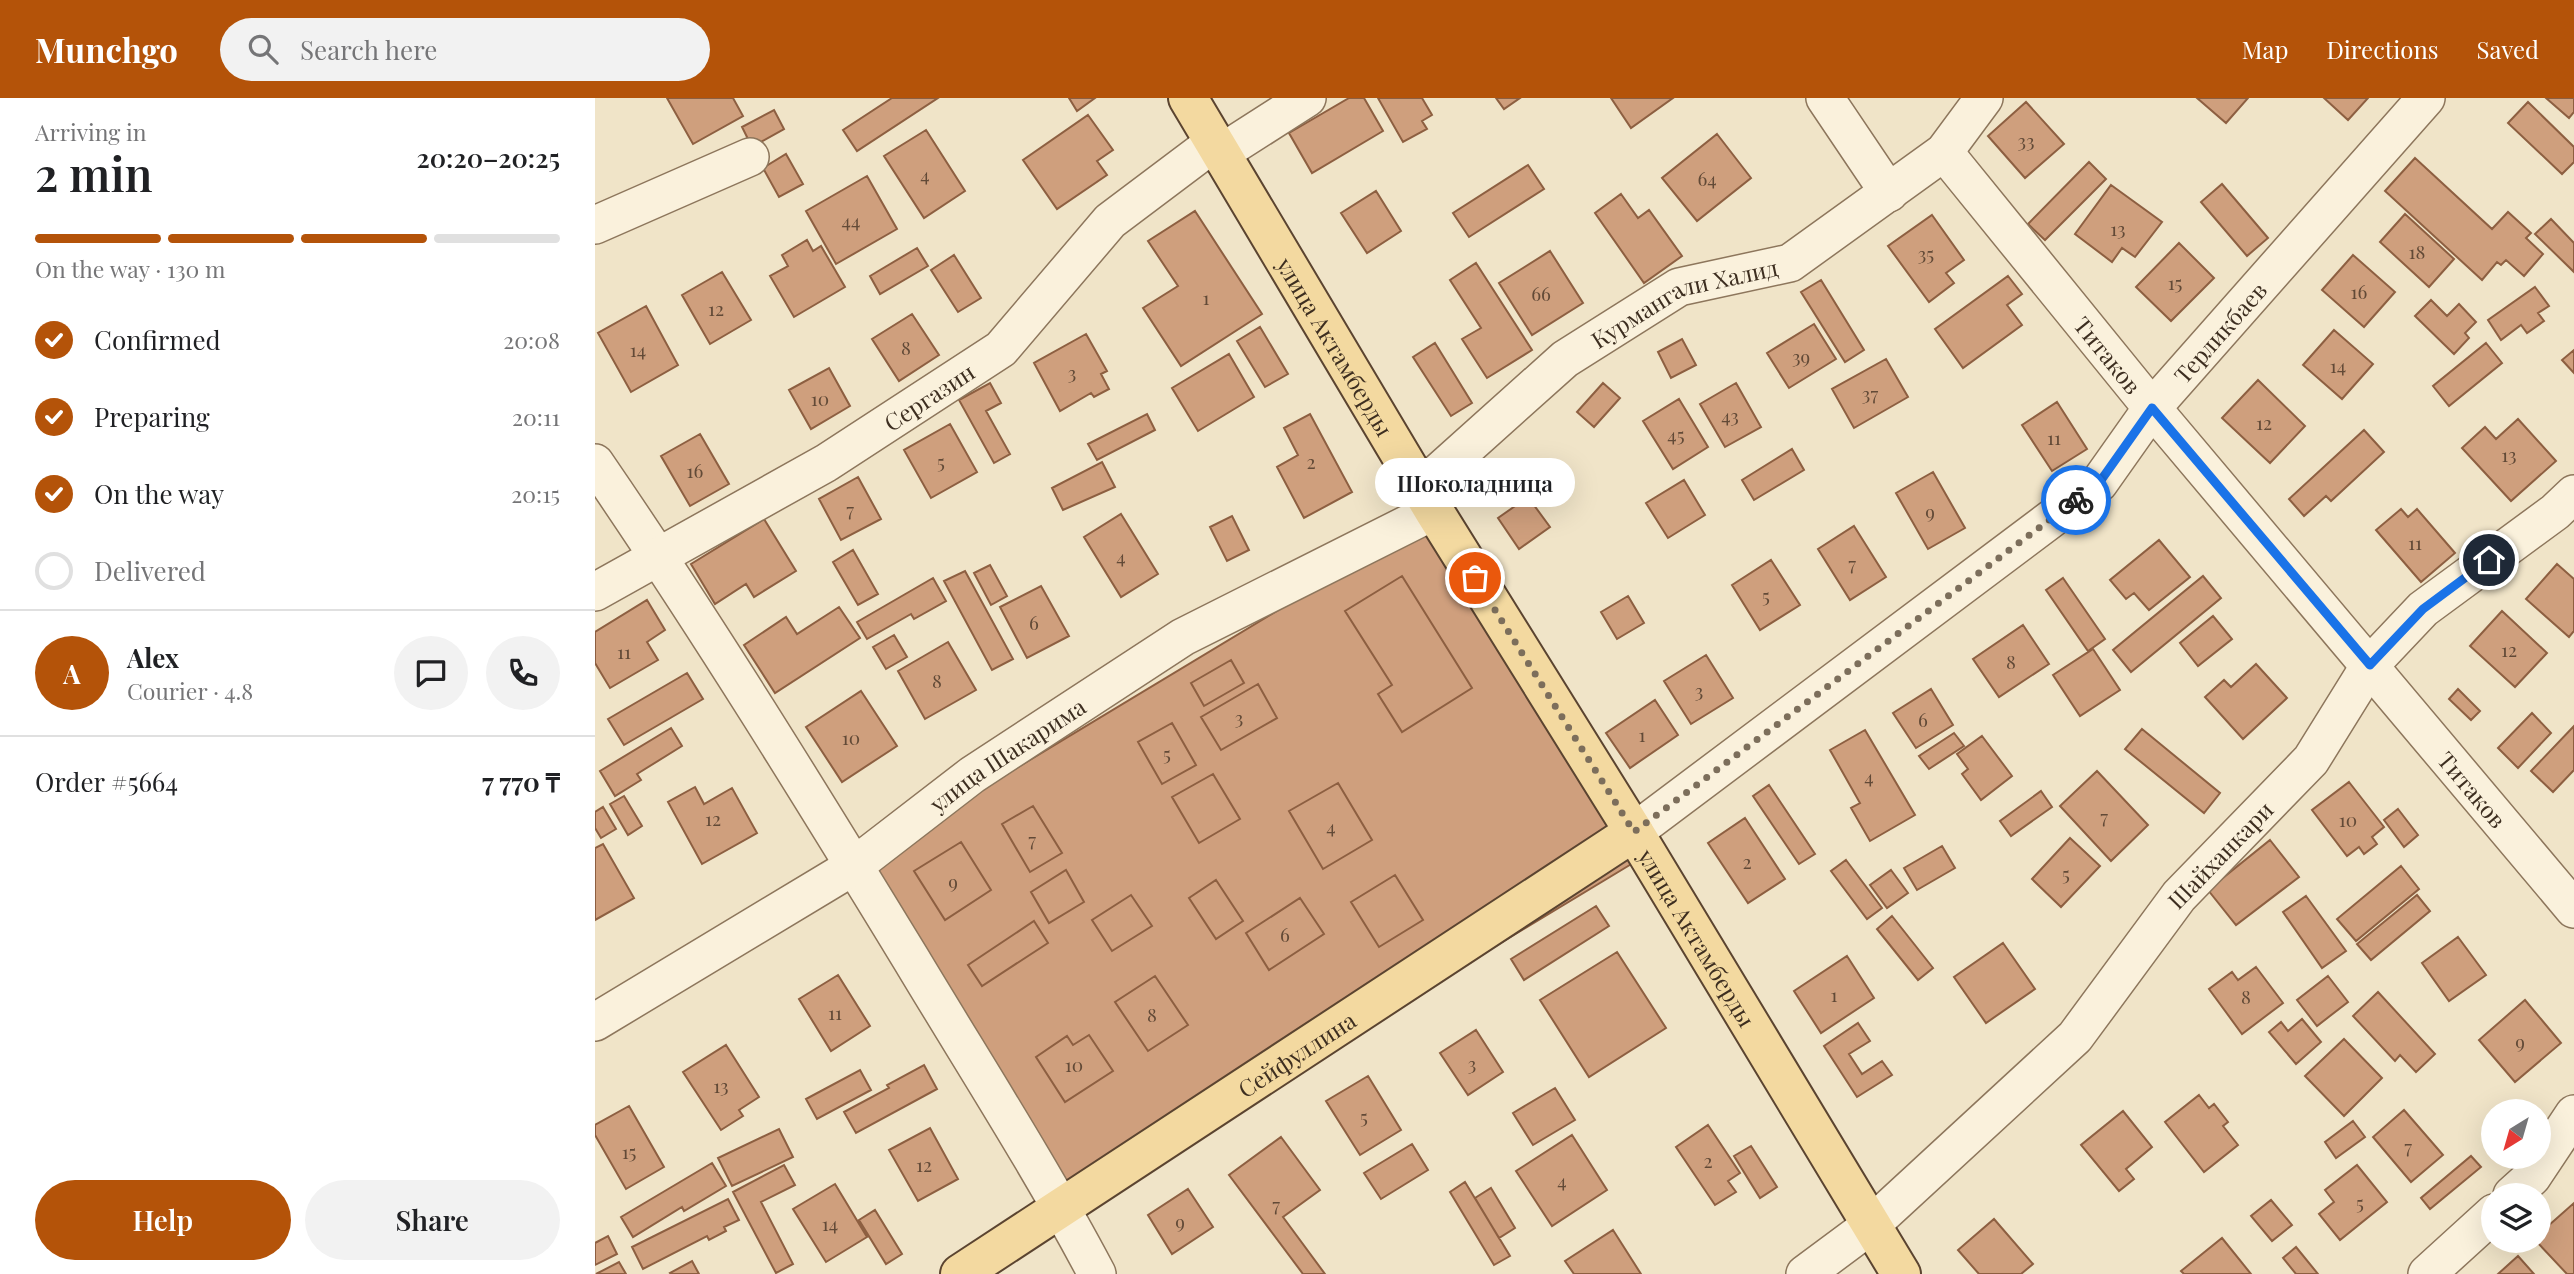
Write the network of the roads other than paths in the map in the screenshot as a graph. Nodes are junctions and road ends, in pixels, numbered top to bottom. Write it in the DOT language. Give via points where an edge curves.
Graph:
graph roads {
  1 [pos="1188,98"];
  2 [pos="1307,98"];
  3 [pos="1825,98"];
  4 [pos="1984,98"];
  5 [pos="2426,98"];
  6 [pos="1218,148"];
  7 [pos="1944,152"];
  8 [pos="750,157"];
  9 [pos="1889,193"];
  10 [pos="595,225"];
  11 [pos="2152,408"];
  12 [pos="595,463"];
  13 [pos="2574,494"];
  14 [pos="1427,500"];
  15 [pos="659,557"];
  16 [pos="595,592"];
  17 [pos="2370,665"];
  18 [pos="1634,832"];
  19 [pos="854,866"];
  20 [pos="2574,909"];
  21 [pos="595,1022"];
  22 [pos="2574,1114"];
  23 [pos="2525,1183"];
  24 [pos="1062,1208"];
  25 [pos="1871,1225"];
  26 [pos="2481,1225"];
  27 [pos="960,1274"];
  28 [pos="1097,1274"];
  29 [pos="1805,1274"];
  30 [pos="1901,1274"];
  31 [pos="2427,1274"];
  1 -- 6 [label="main road, улица Актамберды"];
  2 -- 6 [label="street, Сергазин"];
  3 -- 9 [label="street"];
  4 -- 7 [label="street, Курмангали Халид"];
  5 -- 11 [label="street, Терликбаев"];
  6 -- 14 [label="main road, улица Актамберды"];
  6 -- 15 [label="street, Сергазин" via="1110,221 1001,349 826,463"];
  7 -- 9 [label="street, Курмангали Халид"];
  7 -- 11 [label="street, Титаков"];
  8 -- 10 [label="street"];
  9 -- 14 [label="street, Курмангали Халид" via="1790,263 1679,287 1565,359"];
  11 -- 17 [label="street, Титаков"];
  11 -- 18 [label="street, Терликбаев" via="2099,483"];
  12 -- 15 [label="street"];
  13 -- 17 [label="street, Шайханкари" via="2423,609"];
  14 -- 18 [label="main road, улица Актамберды"];
  14 -- 19 [label="street, улица Шакарима" via="1184,637 972,775"];
  15 -- 16 [label="street, Сергазин"];
  15 -- 19 [label="street"];
  17 -- 20 [label="street, Титаков"];
  17 -- 25 [label="street, Шайханкари" via="2311,760 2179,896 2075,1037"];
  18 -- 24 [label="main road, Сейфуллина"];
  18 -- 25 [label="main road, улица Актамберды"];
  19 -- 21 [label="street, улица Шакарима"];
  19 -- 24 [label="street"];
  22 -- 23 [label="street"];
  24 -- 27 [label="main road, Сейфуллина"];
  24 -- 28 [label="street"];
  25 -- 29 [label="street, Шайханкари"];
  25 -- 30 [label="main road, улица Актамберды"];
  26 -- 31 [label="street"];
}
